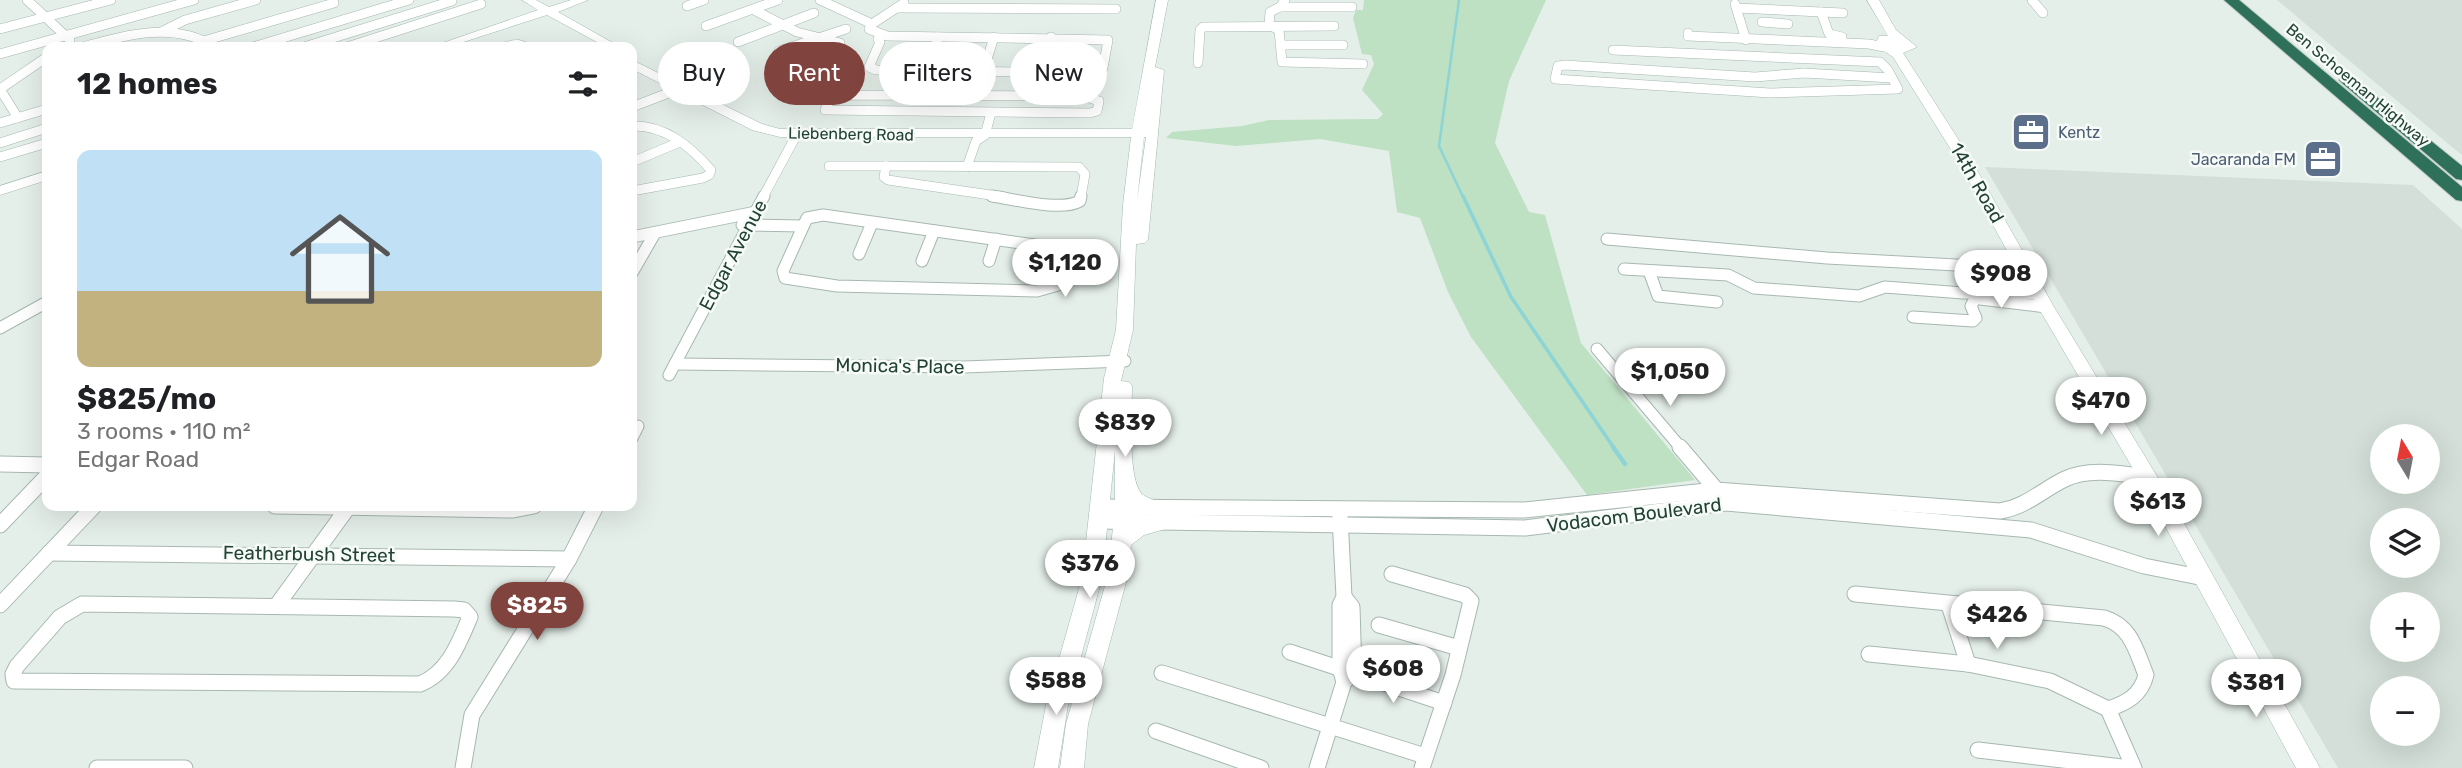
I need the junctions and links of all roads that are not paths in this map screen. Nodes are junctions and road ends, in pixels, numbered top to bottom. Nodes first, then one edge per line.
1 (27, 0) edge
2 (111, 0) edge
3 (194, 0) edge
4 (256, 0) edge
5 (409, 0) edge
6 (582, 0) edge
7 (589, 0) edge
8 (704, 0) edge
9 (750, 0) edge
10 (778, 0) edge
11 (820, 0) edge
12 (908, 0) edge
13 (1164, 0) edge
14 (1870, 0) edge
15 (2032, 0) edge
16 (2231, 0) edge
17 (2251, 0) edge
18 (452, 1) edge
19 (522, 2) edge
20 (334, 3) dead end
21 (1282, 4) edge
22 (481, 5) dead end
23 (687, 6) dead end
24 (1352, 7) dead end
25 (758, 8) junction
26 (897, 8) junction
27 (1737, 8) edge
28 (1116, 9) dead end
29 (1783, 10) junction
30 (814, 13) dead end
31 (2043, 13) dead end
32 (546, 15) junction
33 (1823, 16) junction
34 (1840, 17) dead end
35 (46, 18) junction
36 (1762, 22) dead end
37 (516, 23) junction
38 (782, 25) junction
39 (1269, 25) junction
40 (706, 26) dead end
41 (1334, 26) dead end
42 (318, 27) junction
43 (871, 27) junction
44 (0, 29) edge
45 (846, 29) dead end
46 (159, 33) junction
47 (65, 36) junction
48 (824, 36) junction
49 (1688, 36) junction
50 (880, 37) junction
51 (938, 37) junction
52 (995, 37) junction
53 (1051, 37) junction
54 (1705, 37) junction
55 (334, 38) junction
56 (1745, 38) junction
57 (1757, 38) junction
58 (1860, 38) dead end
59 (207, 40) junction
60 (42, 42) edge
61 (43, 42) edge
62 (73, 42) edge
63 (100, 42) edge
64 (209, 42) edge
65 (269, 42) edge
66 (321, 42) edge
67 (340, 42) edge
68 (364, 42) edge
69 (453, 42) edge
70 (461, 42) edge
71 (588, 42) edge
72 (603, 42) edge
73 (738, 42) dead end
74 (806, 42) edge
75 (836, 42) edge
76 (880, 42) edge
77 (937, 42) edge
78 (993, 42) edge
79 (1050, 42) edge
80 (1891, 44) junction
81 (879, 45) edge
82 (1281, 45) junction
83 (1343, 45) dead end
84 (1107, 46) edge
85 (1613, 50) dead end
86 (0, 54) edge
87 (1696, 56) junction
88 (42, 60) edge
89 (637, 61) edge
90 (1198, 63) dead end
91 (1363, 64) dead end
92 (637, 66) edge
93 (879, 68) edge
94 (658, 73) edge
95 (1703, 73) junction
96 (658, 77) edge
97 (0, 78) edge
98 (13, 78) junction
99 (1892, 78) junction
100 (1706, 90) junction
101 (879, 95) edge
102 (996, 96) edge
103 (658, 99) edge
104 (2, 101) edge
105 (637, 105) edge
106 (715, 105) edge
107 (970, 105) edge
108 (42, 111) edge
109 (967, 113) junction
110 (986, 113) junction
111 (18, 118) junction
112 (0, 123) edge
113 (637, 126) edge
114 (42, 130) edge
115 (797, 134) junction
116 (1146, 136) junction
117 (978, 137) junction
118 (680, 142) junction
119 (0, 143) edge
120 (42, 144) edge
121 (0, 157) edge
122 (637, 160) edge
123 (829, 166) dead end
124 (886, 166) junction
125 (967, 167) junction
126 (2462, 175) edge
127 (42, 178) edge
128 (637, 190) edge
129 (0, 192) edge
130 (2462, 196) edge
131 (753, 218) junction
132 (804, 222) junction
133 (872, 223) junction
134 (934, 231) junction
135 (656, 233) junction
136 (637, 236) edge
137 (996, 239) junction
138 (1607, 239) dead end
139 (859, 254) dead end
140 (922, 261) dead end
141 (989, 261) dead end
142 (637, 265) edge
143 (1963, 266) junction
144 (1993, 267) dead end
145 (1624, 269) dead end
146 (1649, 271) junction
147 (1973, 295) junction
148 (2043, 300) junction
149 (1717, 302) dead end
150 (42, 305) edge
151 (1913, 317) dead end
152 (0, 328) edge
153 (1597, 349) dead end
154 (1122, 361) junction
155 (675, 363) junction
156 (669, 375) dead end
157 (0, 464) edge
158 (42, 465) edge
159 (2148, 477) junction
160 (1125, 479) junction
161 (42, 482) edge
162 (1716, 490) junction
163 (1726, 503) junction
164 (1340, 509) junction
165 (89, 511) edge
166 (345, 511) edge
167 (593, 511) edge
168 (1098, 514) junction
169 (1158, 515) junction
170 (1123, 524) junction
171 (0, 525) edge
172 (1341, 525) junction
173 (49, 553) junction
174 (315, 554) junction
175 (569, 559) junction
176 (1392, 573) dead end
177 (2204, 578) junction
178 (1855, 594) dead end
179 (278, 604) junction
180 (0, 605) edge
181 (1949, 605) junction
182 (1379, 625) dead end
183 (1459, 648) junction
184 (1290, 652) dead end
185 (1869, 654) dead end
186 (1968, 664) junction
187 (1162, 673) dead end
188 (1346, 674) junction
189 (1444, 703) junction
190 (2108, 709) junction
191 (1330, 728) junction
192 (1156, 731) dead end
193 (1978, 750) dead end
194 (1424, 762) edge
195 (1072, 767) edge
196 (97, 768) edge
197 (167, 768) edge
198 (185, 768) edge
199 (463, 768) edge
200 (1046, 768) edge
201 (1261, 768) edge
202 (1317, 768) edge
203 (2132, 768) edge
204 (2308, 768) edge

1 - 35 street
2 - 35 street
3 - 47 street
4 - 46 street
5 - 42 street
6 - 32 street
7 - 32 street
8 - 23 street
9 - 25 street
10 - 25 street
11 - 43 street
12 - 26 street
13 - 116 street
14 - 80 street, 14th Road
15 - 31 street
16 - 130 highway, Ben Schoeman Highway
17 - 126 highway, Ben Schoeman Highway
18 - 55 street
19 - 32 street
19 - 37 street
20 - 59 street
21 - 24 street
21 - 39 street
22 - 68 street
25 - 38 street
25 - 40 street
26 - 28 street
26 - 43 street
27 - 29 street
27 - 56 street
27 - 57 street
29 - 33 street
29 - 36 street
30 - 38 street
32 - 37 street
32 - 71 street
32 - 72 street
33 - 34 street
33 - 58 street
35 - 44 street
35 - 47 street
37 - 69 street
37 - 70 street
38 - 48 street
38 - 73 street
39 - 41 street
39 - 82 street
39 - 90 street
42 - 55 street
42 - 65 street
43 - 50 street
45 - 48 street
46 - 59 street
46 - 63 street
47 - 61 street
47 - 62 street
48 - 74 street
48 - 75 street
49 - 54 street
49 - 56 street
49 - 87 street
50 - 51 street
50 - 76 street
51 - 52 street
51 - 77 street
52 - 53 street
52 - 78 street
53 - 79 street
53 - 84 street
54 - 56 street
54 - 87 street
55 - 66 street
55 - 67 street
56 - 57 street
57 - 80 street
59 - 64 street
60 - 86 street
80 - 148 street, 14th Road
81 - 93 street
82 - 83 street
82 - 91 street
85 - 87 street
87 - 95 street
87 - 99 street
88 - 98 street
89 - 94 street, Liebenberg Road
92 - 96 street, Liebenberg Road
95 - 99 street
95 - 100 street
95 - 100 street
97 - 98 street
98 - 104 street
99 - 100 street
101 - 109 street
102 - 110 street
103 - 105 street
104 - 111 street
106 - 115 street, Liebenberg Road
107 - 109 street
108 - 111 street
109 - 110 street
110 - 117 street
111 - 112 street
113 - 118 street
114 - 119 street
115 - 117 street, Liebenberg Road
115 - 131 street, Edgar Avenue
116 - 117 street, Liebenberg Road
116 - 154 street
117 - 125 street
118 - 122 street
118 - 128 street
120 - 121 street
123 - 124 street
124 - 125 street
124 - 125 street
127 - 129 street
131 - 132 street
131 - 135 street
131 - 155 street, Edgar Avenue
132 - 133 street
132 - 137 street
133 - 134 street
133 - 139 street
134 - 137 street
134 - 140 street
135 - 136 street
135 - 142 street
137 - 141 street
138 - 143 street
143 - 144 street
143 - 147 street
145 - 146 street
146 - 147 street
146 - 149 street
147 - 148 street
147 - 151 street
148 - 159 street, 14th Road
150 - 152 street
153 - 162 street
154 - 155 street, Monica's Place
154 - 160 street
154 - 168 street
155 - 156 street, Edgar Avenue
157 - 158 street
159 - 162 street, Vodacom Boulevard
159 - 177 street, 14th Road
160 - 169 street
160 - 170 street
161 - 171 street
162 - 163 street
162 - 164 street, Vodacom Boulevard
163 - 172 street, Vodacom Boulevard
163 - 177 street, Vodacom Boulevard
164 - 169 street, Vodacom Boulevard
164 - 172 street
165 - 173 street
166 - 174 street
167 - 175 street
168 - 170 street, Vodacom Boulevard
168 - 200 street
169 - 170 street, Vodacom Boulevard
169 - 170 street
169 - 172 street, Vodacom Boulevard
170 - 195 street
172 - 188 street
173 - 174 street, Featherbush Street
173 - 180 street
174 - 175 street, Featherbush Street
174 - 179 street
175 - 199 street
176 - 183 street
177 - 204 street, 14th Road
178 - 181 street
179 - 179 street
181 - 186 street
181 - 190 street
182 - 183 street
183 - 189 street
184 - 188 street
185 - 186 street
186 - 190 street
187 - 191 street
188 - 189 street
188 - 191 street
189 - 194 street
190 - 203 street
191 - 194 street
191 - 202 street
192 - 201 street
193 - 203 street
196 - 197 street
197 - 198 street

